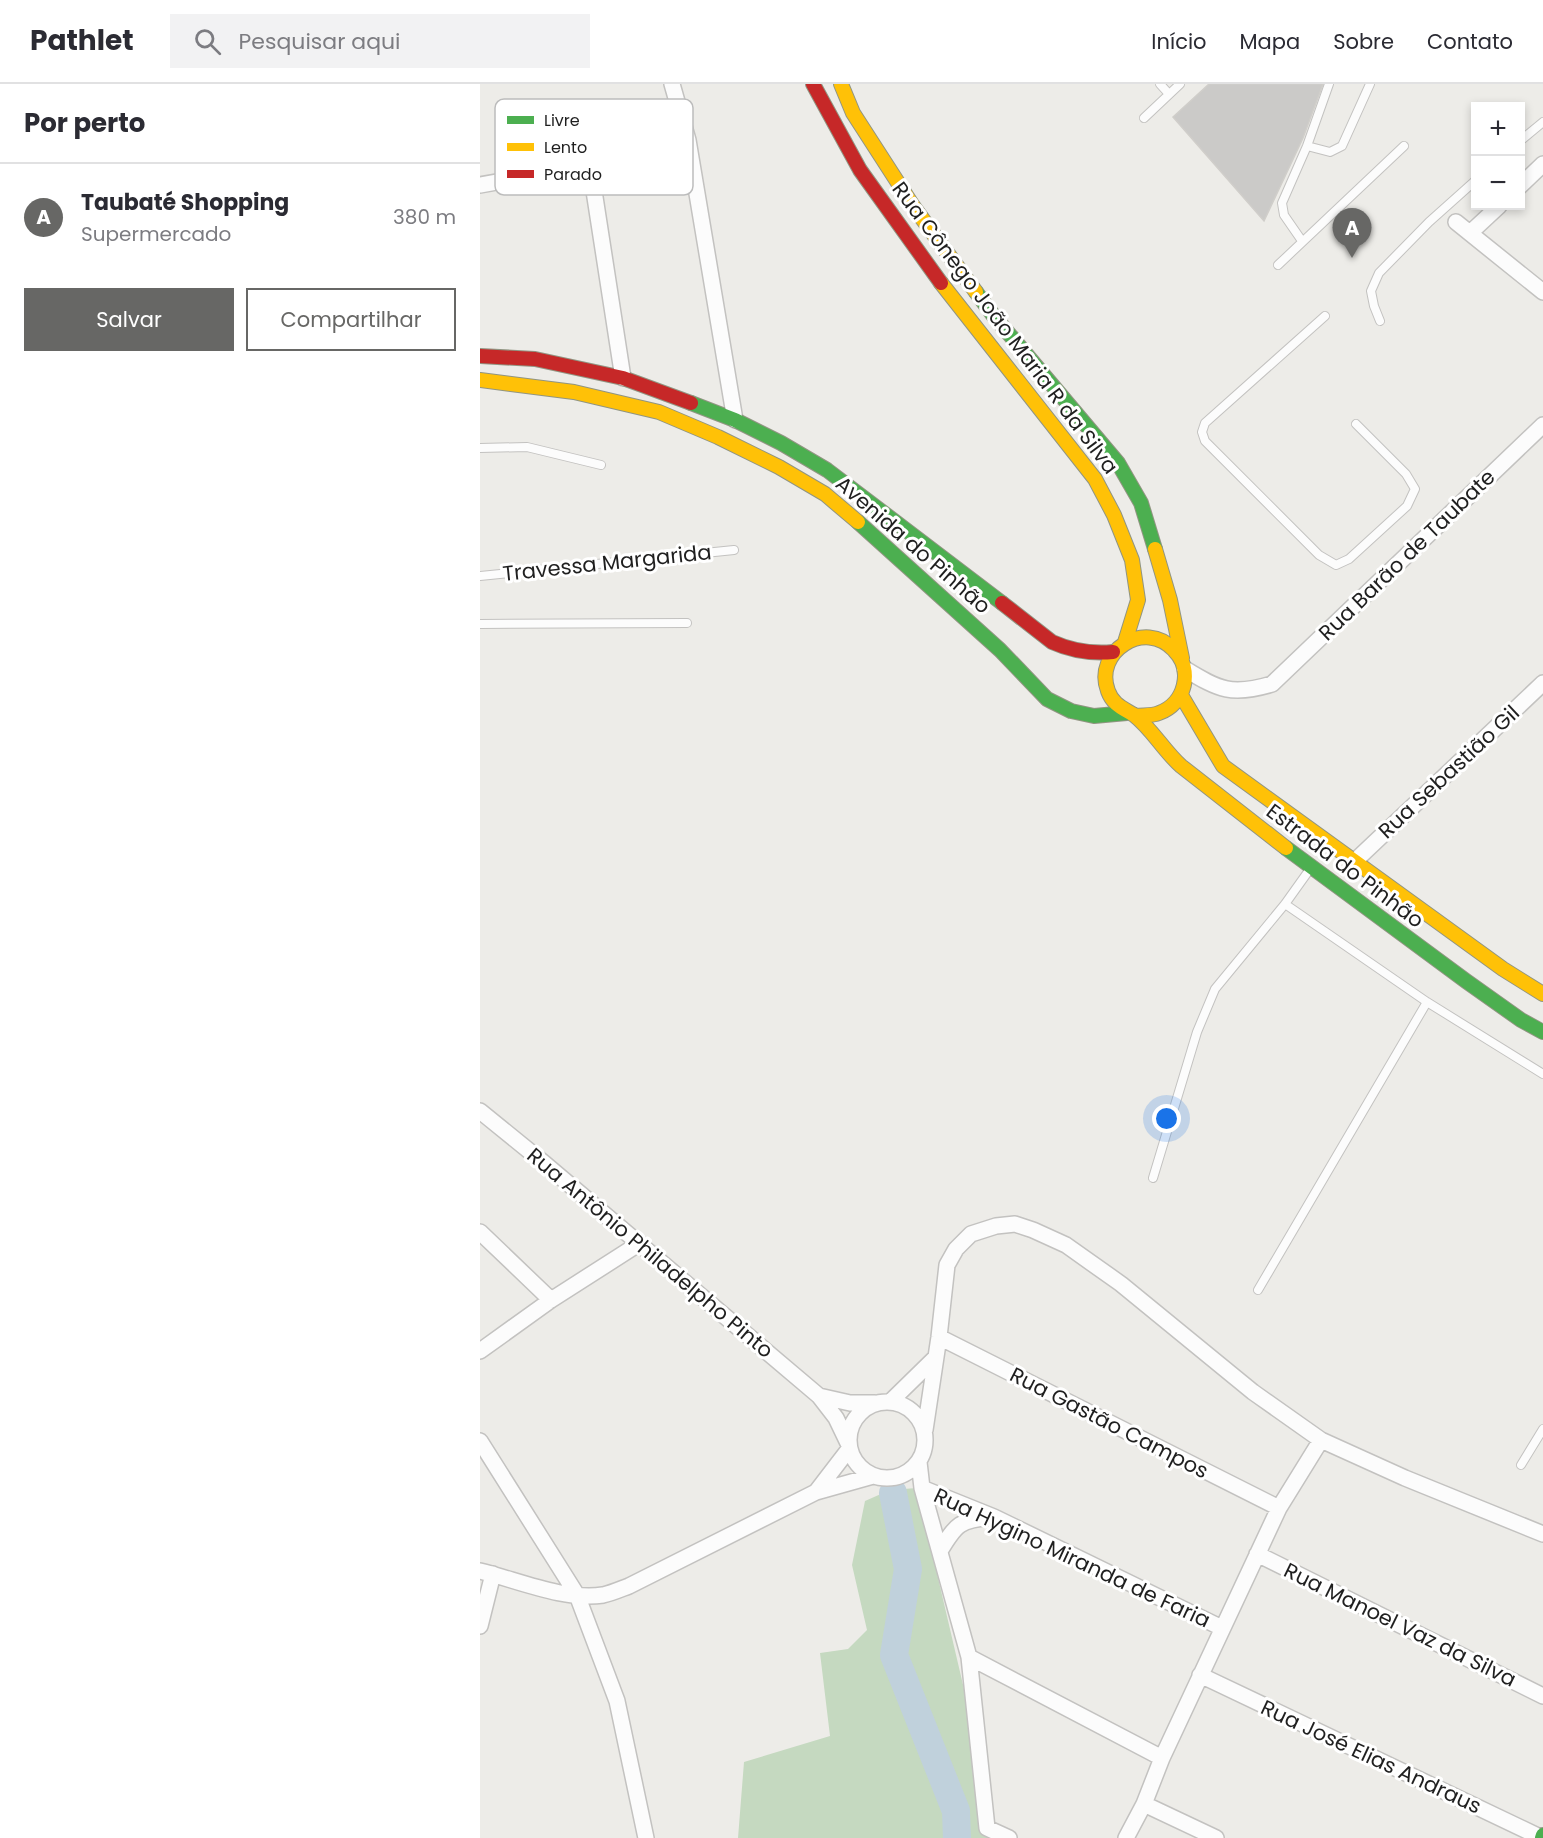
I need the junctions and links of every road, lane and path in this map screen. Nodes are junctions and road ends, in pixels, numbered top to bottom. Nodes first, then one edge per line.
1 (672, 84) edge
2 (813, 84) edge
3 (841, 84) edge
4 (1160, 84) edge
5 (1180, 84) edge
6 (1329, 84) edge
7 (1370, 84) edge
8 (1169, 94) junction
9 (676, 99) edge
10 (1144, 118) dead end
11 (1543, 122) edge
12 (1525, 138) edge
13 (1307, 146) junction
14 (1404, 146) dead end
15 (1543, 165) edge
16 (693, 171) edge
17 (495, 182) edge
18 (1525, 182) edge
19 (1471, 184) edge
20 (480, 185) edge
21 (595, 195) edge
22 (1495, 210) edge
23 (1456, 222) dead end
24 (1470, 233) junction
25 (1302, 241) junction
26 (1278, 265) dead end
27 (1543, 292) edge
28 (1325, 316) dead end
29 (1380, 321) dead end
30 (480, 356) edge
31 (623, 378) junction
32 (480, 380) edge
33 (735, 420) junction
34 (1356, 424) dead end
35 (1543, 425) edge
36 (480, 448) edge
37 (602, 465) dead end
38 (734, 550) dead end
39 (480, 576) edge
40 (687, 623) dead end
41 (480, 624) edge
42 (1125, 642) junction
43 (1113, 652) junction
44 (1184, 665) junction
45 (1543, 683) edge
46 (1181, 695) junction
47 (1131, 714) junction
48 (1355, 861) junction
49 (1311, 867) junction
50 (1284, 904) junction
51 (1543, 994) edge
52 (1427, 1002) junction
53 (1543, 1032) edge
54 (1543, 1074) edge
55 (480, 1111) edge
56 (1153, 1178) dead end
57 (480, 1232) edge
58 (640, 1243) junction
59 (1258, 1290) dead end
60 (552, 1300) junction
61 (939, 1337) junction
62 (480, 1351) edge
63 (935, 1358) junction
64 (819, 1396) junction
65 (884, 1402) junction
66 (1543, 1429) edge
67 (924, 1430) junction
68 (1321, 1440) junction
69 (480, 1441) edge
70 (849, 1446) junction
71 (919, 1462) junction
72 (1521, 1465) dead end
73 (873, 1476) junction
74 (922, 1488) junction
75 (816, 1492) junction
76 (1279, 1508) junction
77 (994, 1517) junction
78 (1543, 1534) edge
79 (940, 1551) junction
80 (1257, 1554) junction
81 (487, 1573) edge
82 (578, 1595) junction
83 (480, 1626) edge
84 (1222, 1628) junction
85 (969, 1657) junction
86 (1200, 1675) junction
87 (1543, 1696) edge
88 (1162, 1758) junction
89 (1144, 1804) junction
90 (1542, 1837) edge
91 (646, 1838) edge
92 (1009, 1838) edge
93 (1126, 1838) edge
94 (1216, 1838) edge

1 - 9 street
2 - 42 street, Rua Cônego João Maria R da Silva
3 - 44 street, Rua Cônego João Maria R da Silva
4 - 8 lane
5 - 8 lane
6 - 13 lane
7 - 13 lane
8 - 10 lane
11 - 12 lane
13 - 25 lane
14 - 25 lane
15 - 18 street
16 - 33 street
17 - 20 street
19 - 29 lane
21 - 31 street
22 - 24 street
23 - 24 street
24 - 27 street
25 - 26 lane
28 - 34 lane
30 - 31 street
31 - 33 street
32 - 47 street, Avenida do Pinhão
33 - 43 street
35 - 44 street, Rua Barão de Taubate
36 - 37 lane
38 - 39 lane, Travessa Margarida
40 - 41 lane
42 - 43 street
42 - 44 street
43 - 47 street
44 - 46 street
45 - 48 street, Rua Sebastião Gil
46 - 47 street
46 - 48 street, Estrada do Pinhão
47 - 49 street, Estrada do Pinhão
48 - 51 street, Estrada do Pinhão
49 - 50 lane
49 - 53 street, Estrada do Pinhão
50 - 52 lane
50 - 56 lane
52 - 54 lane
52 - 59 lane
55 - 58 street, Rua Antônio Philadelpho Pinto
57 - 60 street
58 - 60 street
58 - 64 street, Rua Antônio Philadelpho Pinto
60 - 62 street
61 - 63 street
61 - 68 street
61 - 76 street, Rua Gastão Campos
63 - 65 street
63 - 67 street
64 - 65 street
64 - 70 street, Rua Antônio Philadelpho Pinto
65 - 67 street
65 - 70 street
66 - 72 lane
67 - 71 street
68 - 76 street
68 - 78 street
69 - 82 street
70 - 73 street
70 - 75 street
71 - 73 street
71 - 74 street
73 - 75 street
74 - 77 street, Rua Hygino Miranda de Faria
74 - 79 street
75 - 82 street
76 - 80 street
77 - 79 street
77 - 84 street, Rua Hygino Miranda de Faria
79 - 85 street
80 - 84 street
80 - 87 street, Rua Manoel Vaz da Silva
81 - 82 street
81 - 83 street
82 - 91 street
84 - 86 street
85 - 88 street
85 - 92 street
86 - 88 street
86 - 90 street, Rua José Elias Andraus
88 - 89 street
89 - 93 street
89 - 94 street

